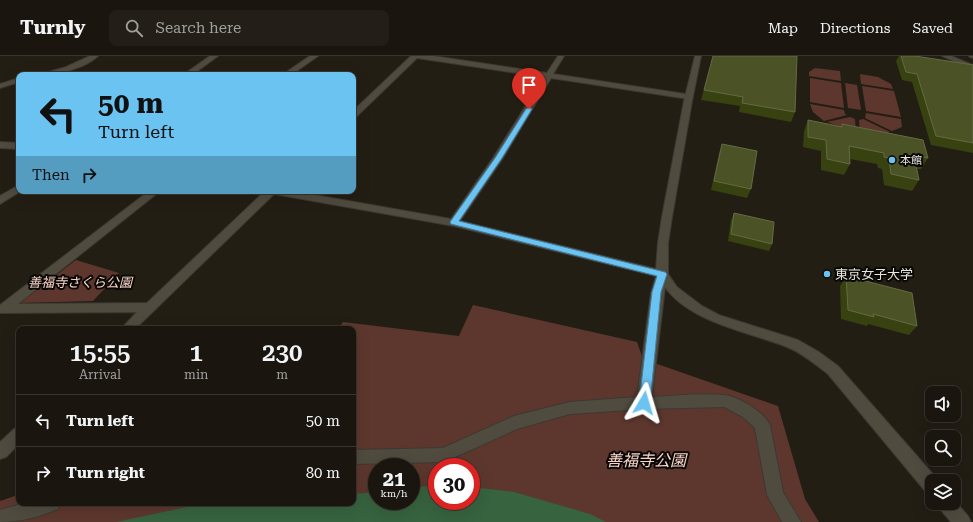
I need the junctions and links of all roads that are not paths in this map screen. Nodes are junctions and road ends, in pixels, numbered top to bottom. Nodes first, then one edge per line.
1 (95, 56) edge
2 (215, 56) edge
3 (314, 56) edge
4 (415, 56) edge
5 (419, 56) edge
6 (561, 56) edge
7 (698, 56) edge
8 (945, 56) edge
9 (973, 67) edge
10 (55, 72) edge
11 (191, 72) edge
12 (290, 72) edge
13 (549, 76) junction
14 (16, 81) edge
15 (0, 86) edge
16 (689, 97) junction
17 (356, 112) edge
18 (0, 145) edge
19 (16, 146) edge
20 (16, 190) edge
21 (151, 194) edge
22 (268, 194) edge
23 (292, 194) edge
24 (0, 201) edge
25 (454, 222) junction
26 (662, 274) junction
27 (150, 307) junction
28 (1, 309) edge
29 (130, 326) edge
30 (644, 403) junction
31 (16, 437) edge
32 (0, 452) edge
33 (356, 457) edge
34 (925, 478) edge
35 (42, 506) edge
36 (952, 510) edge
37 (0, 519) edge
38 (792, 522) edge
39 (962, 522) edge

1 - 10 street
2 - 11 street
3 - 12 street
4 - 17 street
5 - 13 street
6 - 13 street
7 - 16 street
8 - 9 street
13 - 16 street
13 - 25 street
14 - 15 street
16 - 26 street
18 - 19 street
20 - 24 street
21 - 28 street
22 - 27 street
23 - 25 street
25 - 26 street
26 - 30 street
26 - 34 street
27 - 28 street
27 - 29 street
30 - 33 street
30 - 38 street
31 - 32 street
35 - 37 street
36 - 39 street

